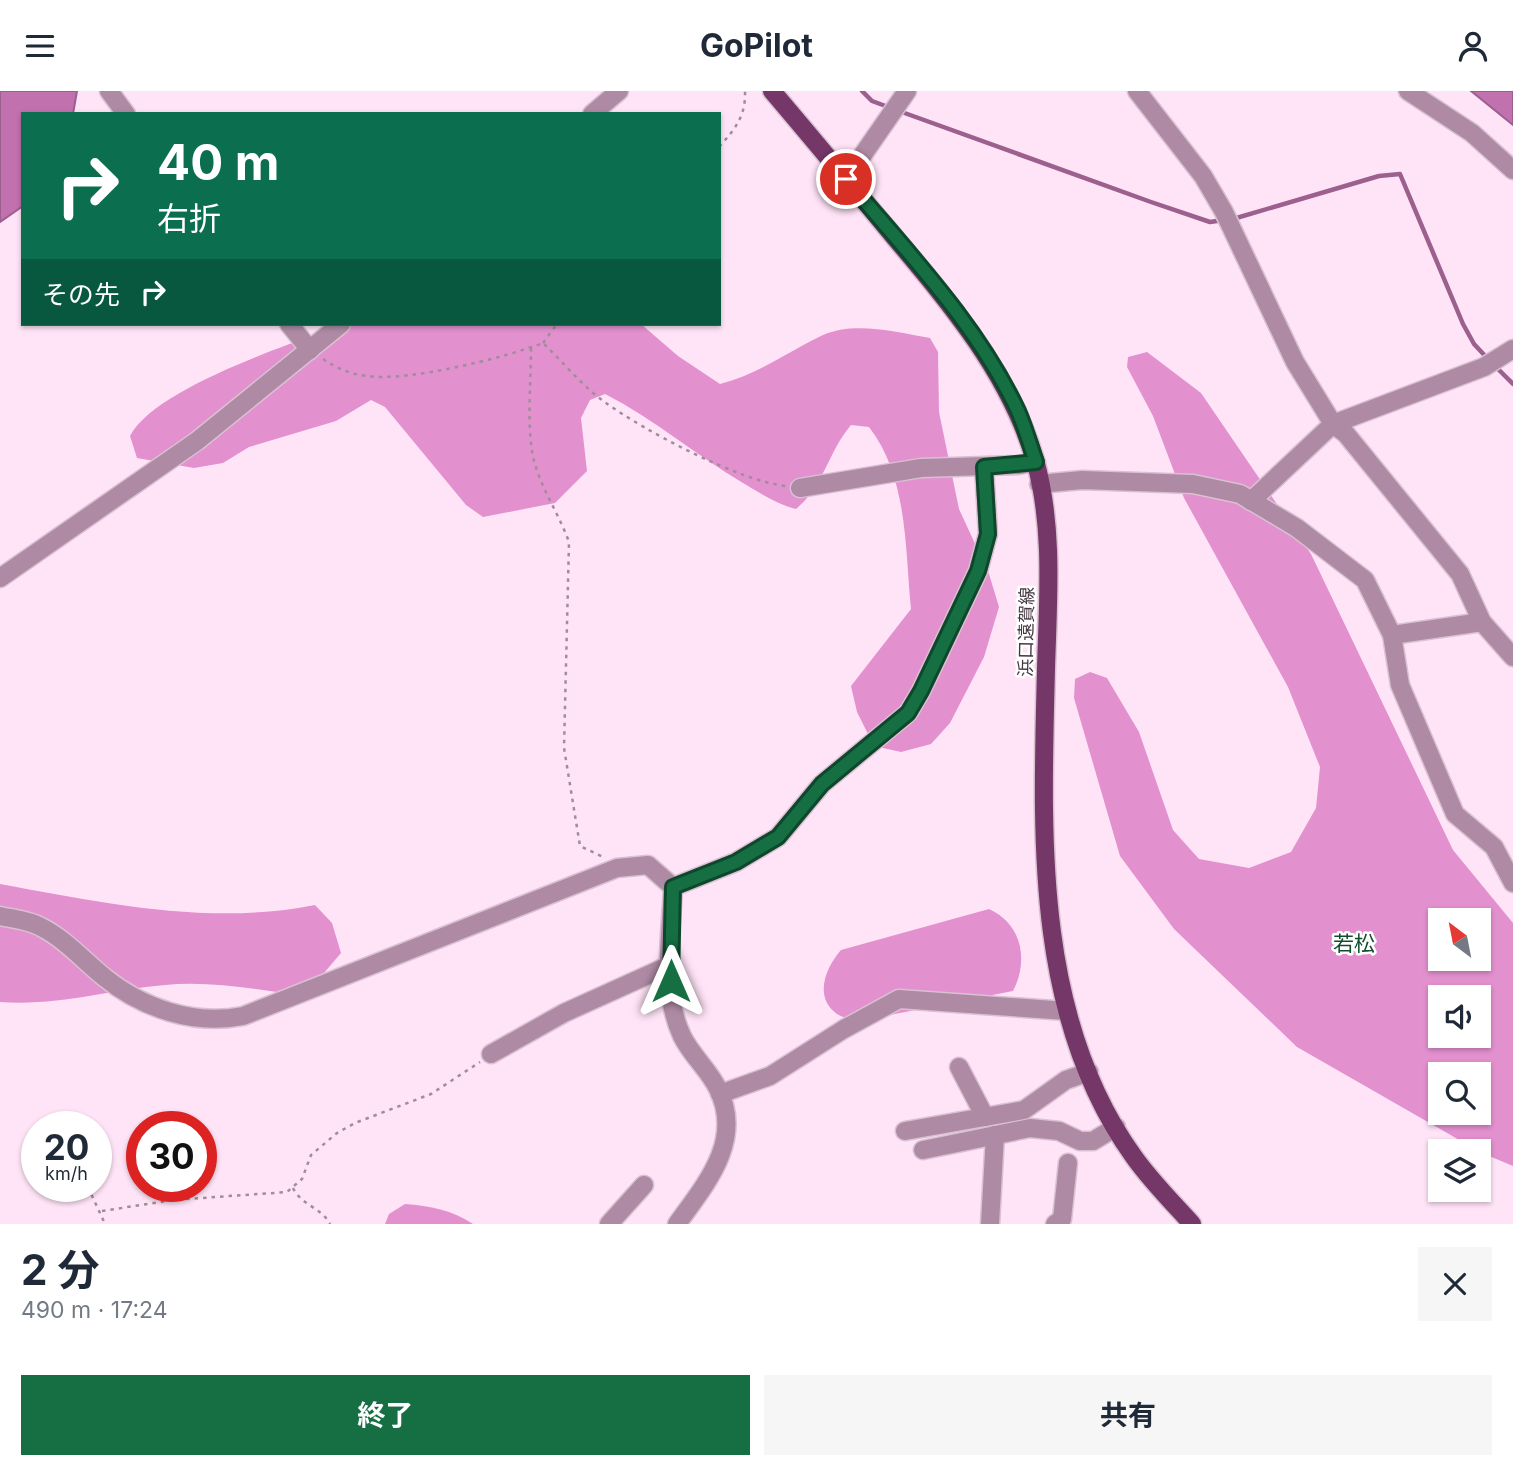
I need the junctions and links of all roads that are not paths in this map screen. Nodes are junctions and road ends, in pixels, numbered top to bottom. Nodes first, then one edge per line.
1 (109, 91) edge
2 (619, 91) edge
3 (772, 91) edge
4 (908, 91) edge
5 (1137, 91) edge
6 (1408, 91) edge
7 (125, 112) edge
8 (594, 112) edge
9 (1513, 170) edge
10 (846, 179) junction
11 (291, 326) edge
12 (339, 326) edge
13 (1513, 349) edge
14 (310, 350) junction
15 (1333, 424) junction
16 (1036, 462) junction
17 (984, 467) junction
18 (1039, 484) junction
19 (800, 488) road end
20 (1251, 501) junction
21 (0, 578) edge
22 (1482, 622) junction
23 (1391, 635) junction
24 (1513, 657) edge
25 (1513, 883) edge
26 (673, 887) junction
27 (0, 916) edge
28 (670, 965) junction
29 (1068, 1011) junction
30 (491, 1054) road end
31 (959, 1067) dead end
32 (1088, 1072) junction
33 (720, 1094) junction
34 (985, 1117) junction
35 (1116, 1127) junction
36 (905, 1131) dead end
37 (995, 1135) junction
38 (923, 1150) dead end
39 (1068, 1163) dead end
40 (644, 1185) dead end
41 (609, 1224) edge
42 (677, 1224) edge
43 (990, 1224) edge
44 (1055, 1224) edge
45 (1192, 1224) edge

1 - 7 street
2 - 8 street
3 - 10 main road, 浜口遠賀線
4 - 10 street
5 - 15 street
6 - 9 street
10 - 16 main road, 浜口遠賀線
11 - 14 street
12 - 14 street
13 - 15 street
14 - 21 street
15 - 20 street
15 - 22 street
16 - 17 street
16 - 18 main road, 浜口遠賀線
17 - 19 street
17 - 26 street
18 - 20 street
18 - 29 main road, 浜口遠賀線
20 - 23 street
22 - 23 street
22 - 24 street
23 - 25 street
26 - 27 street
26 - 28 street
28 - 30 street
28 - 33 street
29 - 32 main road, 浜口遠賀線
29 - 33 street
31 - 34 street
32 - 34 street
32 - 35 main road, 浜口遠賀線
33 - 42 street
34 - 36 street
35 - 37 street
35 - 45 main road, 浜口遠賀線
37 - 38 street
37 - 43 street
39 - 44 street
40 - 41 street

